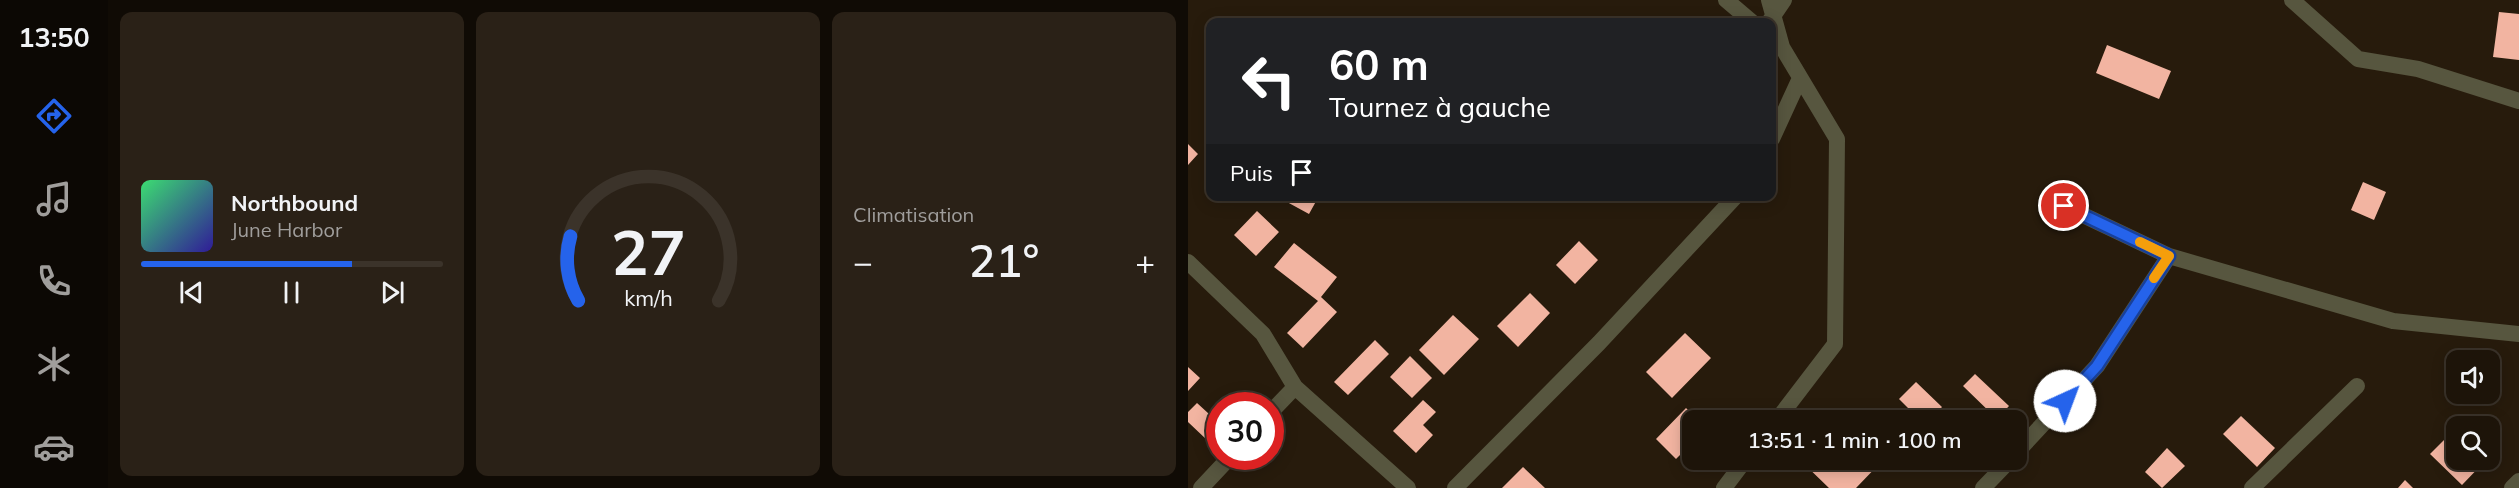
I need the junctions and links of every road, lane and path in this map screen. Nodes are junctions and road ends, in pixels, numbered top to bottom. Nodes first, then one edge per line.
1 (1726, 0) edge
2 (1784, 0) edge
3 (2292, 0) edge
4 (1770, 13) edge
5 (1747, 18) edge
6 (1777, 43) edge
7 (1800, 78) junction
8 (2519, 102) edge
9 (1776, 130) edge
10 (1731, 201) edge
11 (2064, 206) dead end
12 (2169, 256) junction
13 (1188, 262) edge
14 (2519, 334) edge
15 (2357, 386) dead end
16 (1295, 387) junction
17 (1284, 398) edge
18 (1785, 410) edge
19 (2027, 441) edge
20 (1218, 470) edge
21 (1738, 470) edge
22 (2000, 470) edge
23 (2519, 481) edge
24 (1201, 488) edge
25 (1407, 488) edge
26 (1455, 488) edge
27 (1724, 488) edge
28 (1983, 488) edge
29 (2252, 488) edge
30 (2512, 488) edge

1 - 5 street
2 - 4 street
3 - 8 street
6 - 7 street
7 - 9 street
7 - 18 street
10 - 26 street
11 - 12 street
12 - 14 street
12 - 19 street
13 - 16 street
15 - 29 street
16 - 17 street
16 - 25 street
20 - 24 street
21 - 27 street
22 - 28 street
23 - 30 street

